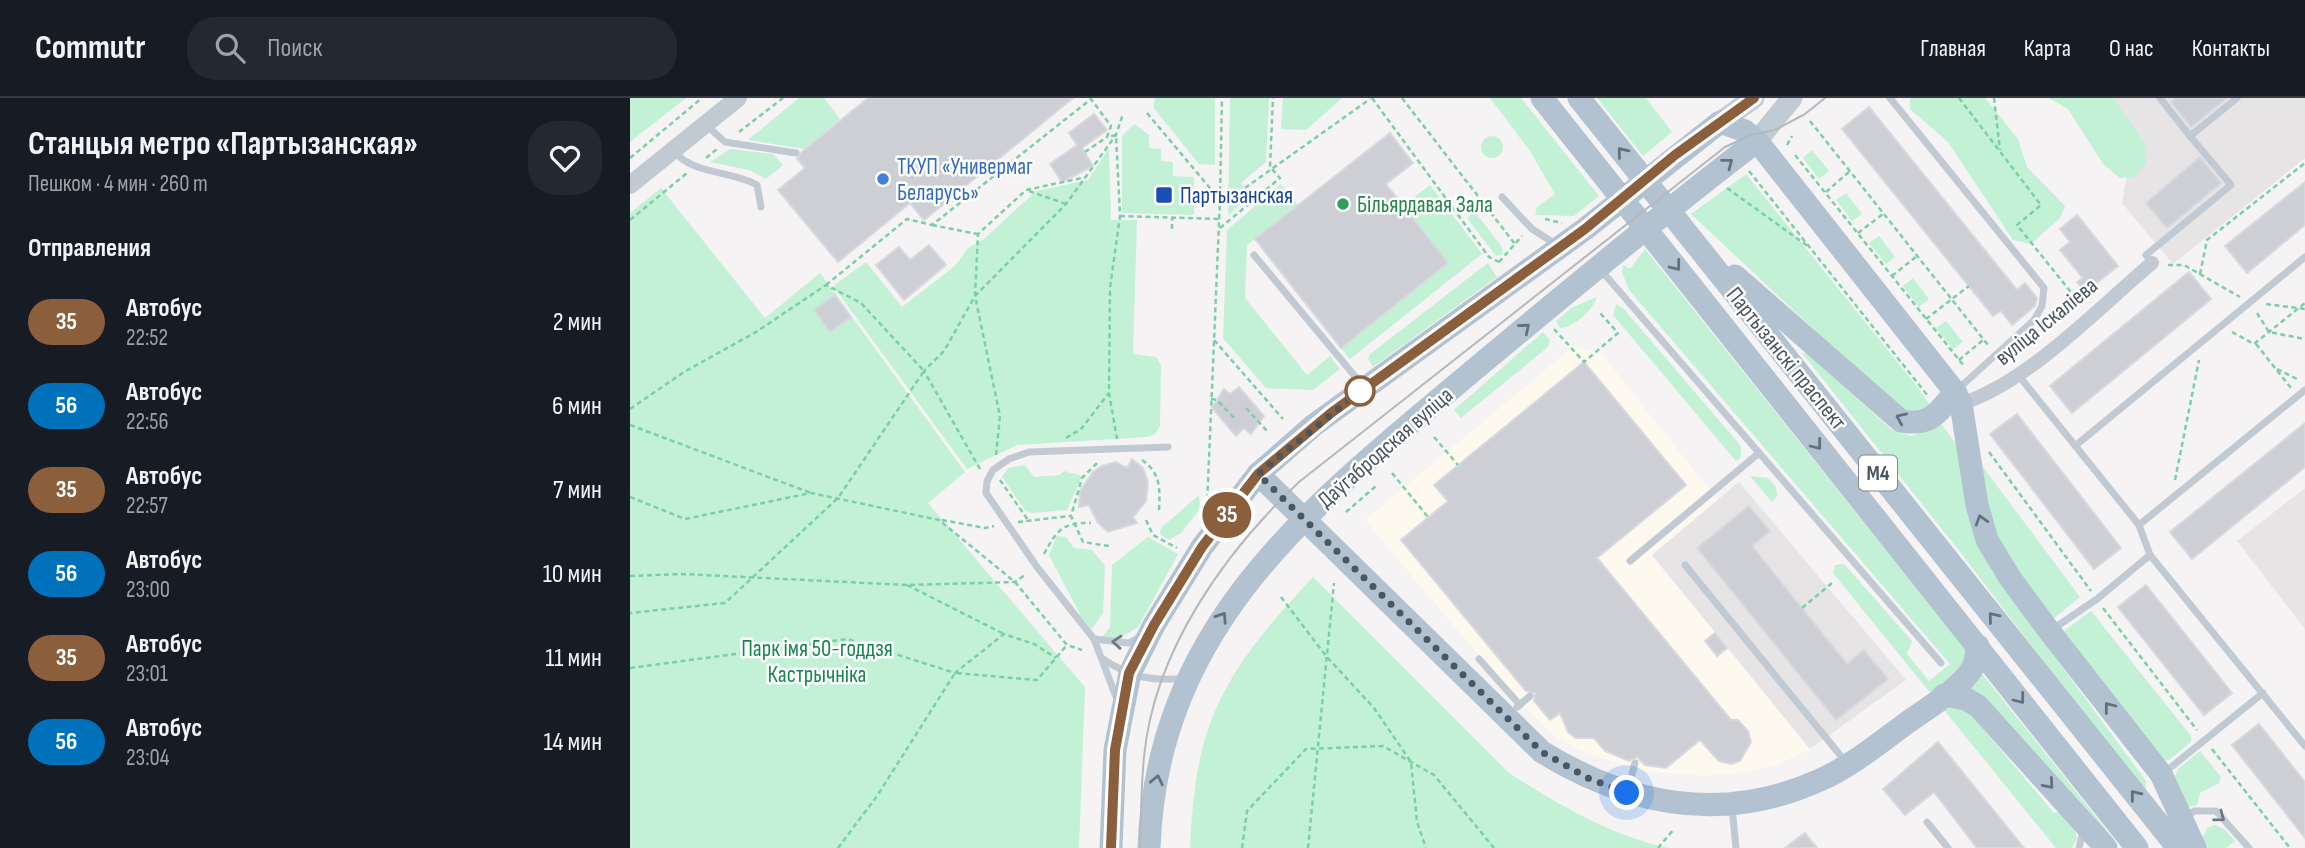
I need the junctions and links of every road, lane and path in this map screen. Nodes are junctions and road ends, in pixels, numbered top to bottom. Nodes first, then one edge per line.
1 (702, 98) edge
2 (738, 98) edge
3 (1091, 98) edge
4 (1222, 98) edge
5 (1273, 98) edge
6 (1371, 98) edge
7 (1402, 98) edge
8 (1542, 98) edge
9 (1579, 98) edge
10 (1754, 98) edge
11 (1792, 98) edge
12 (1891, 98) edge
13 (1959, 98) edge
14 (1994, 98) edge
15 (2160, 98) edge
16 (2237, 98) edge
17 (1147, 113) dead end
18 (1124, 114) dead end
19 (1810, 121) dead end
20 (1720, 122) junction
21 (705, 125) junction
22 (1116, 135) junction
23 (1792, 136) dead end
24 (2190, 136) junction
25 (1107, 137) junction
26 (1757, 141) junction
27 (674, 150) junction
28 (1085, 152) dead end
29 (796, 153) dead end
30 (2000, 153) junction
31 (630, 158) edge
32 (2305, 163) edge
33 (1270, 167) junction
34 (1749, 171) dead end
35 (1850, 171) junction
36 (1086, 177) junction
37 (630, 184) edge
38 (1709, 184) junction
39 (1245, 188) dead end
40 (1026, 190) junction
41 (1825, 192) junction
42 (1502, 197) dead end
43 (1220, 200) junction
44 (1066, 204) junction
45 (761, 207) dead end
46 (1883, 214) junction
47 (1119, 216) junction
48 (1172, 218) junction
49 (1220, 219) junction
50 (1545, 219) dead end
51 (932, 225) junction
52 (1575, 226) junction
53 (1172, 229) dead end
54 (1219, 229) junction
55 (1858, 233) junction
56 (978, 234) junction
57 (1688, 235) junction
58 (1522, 236) dead end
59 (1515, 244) junction
60 (1560, 247) junction
61 (1812, 249) junction
62 (1254, 255) dead end
63 (1917, 256) junction
64 (2305, 257) edge
65 (1499, 262) junction
66 (1602, 262) junction
67 (2152, 263) junction
68 (1505, 270) dead end
69 (2200, 274) junction
70 (1892, 276) junction
71 (826, 285) junction
72 (1969, 286) dead end
73 (2103, 289) dead end
74 (975, 296) junction
75 (1951, 299) junction
76 (2078, 301) junction
77 (2249, 302) junction
78 (2305, 303) edge
79 (2297, 308) junction
80 (2305, 309) edge
81 (1600, 313) dead end
82 (2047, 313) dead end
83 (1926, 319) junction
84 (2220, 326) junction
85 (1553, 328) dead end
86 (2269, 332) junction
87 (2305, 339) edge
88 (1214, 340) junction
89 (1983, 340) junction
90 (2203, 340) junction
91 (2255, 343) junction
92 (1994, 354) junction
93 (1958, 360) junction
94 (2275, 368) junction
95 (923, 371) junction
96 (1972, 376) junction
97 (2019, 376) junction
98 (2305, 383) edge
99 (1364, 388) junction
100 (2305, 390) edge
101 (1109, 393) junction
102 (2298, 396) junction
103 (1211, 398) junction
104 (1958, 398) junction
105 (1933, 402) dead end
106 (1246, 408) dead end
107 (630, 409) edge
108 (1234, 418) dead end
109 (1283, 419) dead end
110 (630, 425) edge
111 (1267, 431) dead end
112 (1434, 437) dead end
113 (1982, 442) dead end
114 (2075, 446) junction
115 (1168, 447) dead end
116 (1118, 449) junction
117 (1048, 450) junction
118 (1759, 453) junction
119 (1138, 457) dead end
120 (1103, 458) dead end
121 (1458, 465) dead end
122 (993, 470) junction
123 (1392, 472) dead end
124 (1258, 474) junction
125 (986, 481) junction
126 (1376, 486) dead end
127 (811, 493) junction
128 (630, 497) edge
129 (2171, 497) junction
130 (838, 498) junction
131 (1159, 510) dead end
132 (1346, 512) dead end
133 (1200, 516) dead end
134 (1428, 517) dead end
135 (1303, 518) junction
136 (1028, 520) dead end
137 (1146, 520) dead end
138 (1073, 523) junction
139 (1091, 523) dead end
140 (2139, 525) junction
141 (1180, 543) dead end
142 (1109, 546) dead end
143 (2150, 555) junction
144 (1630, 561) dead end
145 (1685, 565) dead end
146 (1037, 567) junction
147 (630, 576) edge
148 (754, 578) junction
149 (1015, 582) junction
150 (1334, 583) dead end
151 (1832, 583) dead end
152 (907, 585) junction
153 (1281, 597) dead end
154 (2096, 599) junction
155 (1168, 601) junction
156 (1802, 608) dead end
157 (630, 613) edge
158 (2050, 632) junction
159 (1004, 634) junction
160 (1094, 639) junction
161 (1067, 645) junction
162 (1978, 646) junction
163 (1082, 650) dead end
164 (1326, 656) junction
165 (1056, 657) junction
166 (1103, 658) junction
167 (1479, 659) dead end
168 (1941, 663) dead end
169 (630, 668) edge
170 (955, 673) junction
171 (1129, 673) junction
172 (1189, 677) junction
173 (2263, 693) junction
174 (1944, 695) junction
175 (1530, 696) dead end
176 (1121, 712) junction
177 (1512, 712) junction
178 (2205, 740) junction
179 (2305, 746) edge
180 (1316, 749) junction
181 (1411, 762) junction
182 (1635, 763) dead end
183 (1847, 765) junction
184 (2161, 774) junction
185 (1627, 793) junction
186 (1731, 806) junction
187 (2183, 819) junction
188 (2081, 820) junction
189 (1927, 822) dead end
190 (1674, 829) dead end
191 (838, 848) edge
192 (1111, 848) edge
193 (1149, 848) edge
194 (1242, 848) edge
195 (1308, 848) edge
196 (1426, 848) edge
197 (1494, 848) edge
198 (1658, 848) edge
199 (1735, 848) edge
200 (1948, 848) edge
201 (2079, 848) edge
202 (2106, 848) edge
203 (2137, 848) edge
204 (2178, 848) edge
205 (2195, 848) edge
206 (2249, 848) edge
207 (2290, 848) edge

1 - 31 path
2 - 21 street
3 - 25 path
3 - 51 path
4 - 43 path
5 - 33 path
6 - 33 path
6 - 65 path
7 - 59 path
8 -> 162 main road, Партызанскі праспект / М4
57 -> 9 main road, Партызанскі праспект / М4
10 - 20 main road
11 - 26 main road
12 - 92 lane
13 - 30 path
14 - 30 path
15 - 24 lane
16 - 24 lane
17 - 43 path
18 - 22 path
19 - 35 path
20 - 26 main road
20 - 52 main road
21 - 27 street
21 - 29 lane
22 - 25 path
22 - 36 path
22 - 47 path
23 - 41 path
24 - 67 lane
25 - 28 path
38 -> 26 main road, Даўгабродская вуліца
26 - 104 main road
27 - 37 street
27 - 45 lane
30 - 76 path
32 - 69 path
33 - 39 path
33 - 54 path
34 - 61 path
35 - 41 path
35 - 46 path
36 - 40 path
36 - 44 path
38 - 61 path
38 - 66 main road, Даўгабродская вуліца
40 - 44 path
40 - 56 path
41 - 55 path
42 - 60 lane
43 - 49 path
44 - 74 path
46 - 55 path
46 - 63 path
47 - 48 path
47 - 101 path
48 - 49 path
48 - 53 path
49 - 54 path
50 - 52 path
51 - 56 path
51 - 71 path
52 - 60 main road
54 - 88 path
55 - 70 path
56 - 74 path
104 -> 57 main road
204 -> 57 main road, Партызанскі праспект / М4
58 - 59 path
59 - 65 path
60 - 66 main road
60 - 99 main road
61 - 105 path
62 - 99 lane
63 - 70 path
63 - 75 path
64 - 77 lane
65 - 68 path
66 - 118 lane
135 -> 66 main road, Даўгабродская вуліца
67 - 69 path
67 - 97 street, вуліца Іскаліева
69 - 77 path
70 - 83 path
71 - 95 path
71 - 107 path
72 - 75 path
73 - 76 path
74 - 95 path
74 - 122 path
75 - 83 path
75 - 89 path
76 - 82 path
77 - 79 path
77 - 84 lane
77 - 86 path
78 - 79 path
79 - 80 path
79 - 86 path
81 - 85 path
83 - 93 path
84 - 90 lane
84 - 91 path
86 - 87 path
86 - 91 path
88 - 103 path
88 - 109 path
89 - 92 path
89 - 93 path
90 - 114 lane
90 - 129 path
91 - 94 path
92 - 96 lane
93 - 96 path
94 - 98 path
94 - 102 path
95 - 125 path
95 - 130 path
96 - 104 lane
97 - 104 street, вуліца Іскаліева
97 - 114 lane
99 - 124 main road
100 - 102 lane
101 - 116 path
101 - 117 path
102 - 129 lane
103 - 108 path
103 - 133 path
158 -> 104 main road
106 - 111 path
110 - 127 path
112 - 121 path
113 - 154 path
114 - 140 lane
115 - 116 lane
116 - 117 lane
117 - 122 lane
118 - 144 lane
118 - 168 lane
119 - 131 path
120 - 138 path
122 - 125 lane
122 - 136 path
123 - 134 path
124 - 135 main road
124 - 155 main road
125 - 146 lane
126 - 132 path
127 - 128 path
127 - 130 path
129 - 140 lane
130 - 148 path
130 - 149 path
172 -> 135 main road, Даўгабродская вуліца
135 - 177 main road
137 - 141 path
138 - 139 path
138 - 142 path
138 - 146 path
140 - 143 lane
143 - 154 lane
143 - 173 lane
145 - 183 lane
146 - 149 path
146 - 160 lane
147 - 148 path
148 - 152 path
148 - 157 path
149 - 152 path
149 - 161 path
150 - 164 path
151 - 156 path
152 - 159 path
153 - 164 path
154 - 158 lane
154 - 178 path
155 -> 160 lane
155 - 171 main road
184 -> 158 main road
159 - 165 path
159 - 170 path
160 - 166 lane
161 - 163 path
161 - 165 path
162 - 174 main road
162 -> 203 main road, Партызанскі праспект / М4
164 - 180 path
164 - 181 path
165 - 170 path
166 - 171 lane
166 - 176 lane
167 - 177 lane
169 - 170 path
170 - 191 path
171 - 172 lane
171 - 176 main road
193 -> 172 main road, Даўгабродская вуліца
173 - 178 lane
173 - 179 lane
174 - 183 main road
174 -> 188 main road
175 - 177 lane
176 - 192 main road
177 - 185 main road
178 - 184 lane
178 - 207 path
180 - 181 path
180 - 194 path
180 - 195 path
181 - 196 path
181 - 197 path
182 - 185 lane
183 - 186 main road
184 - 187 main road
185 - 186 main road
186 - 199 lane
187 - 205 main road
187 -> 206 lane
188 - 201 lane
188 - 202 main road
189 - 200 lane
190 - 198 path

